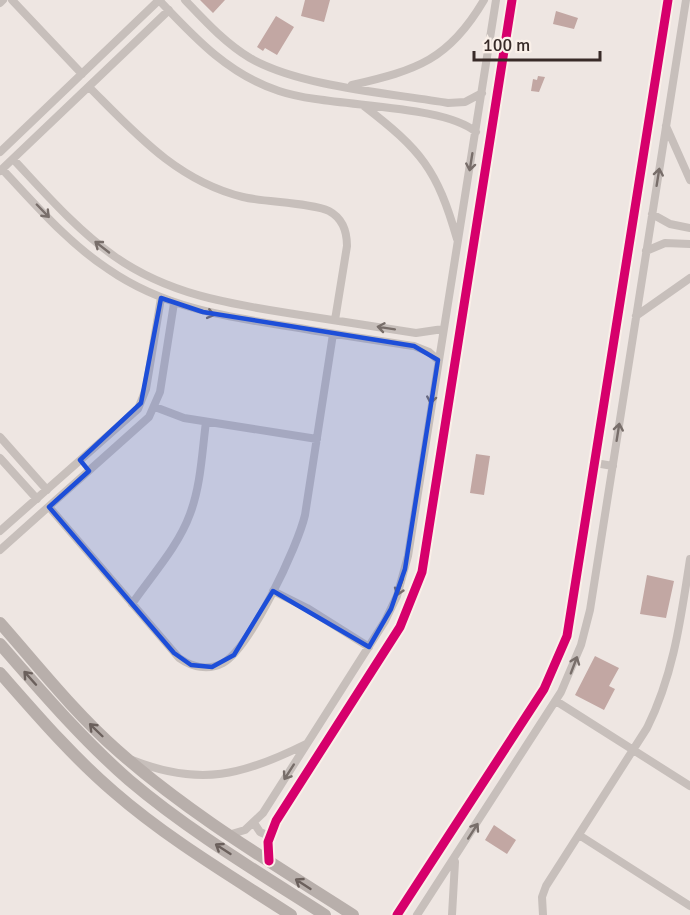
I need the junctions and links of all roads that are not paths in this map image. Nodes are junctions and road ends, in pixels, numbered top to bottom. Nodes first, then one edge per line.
1 (12, 0) edge
2 (159, 0) edge
3 (185, 0) edge
4 (484, 0) edge
5 (496, 0) edge
6 (512, 0) edge
7 (668, 0) edge
8 (686, 0) edge
9 (169, 10) junction
10 (115, 43) junction
11 (124, 53) junction
12 (82, 74) junction
13 (347, 86) junction
14 (89, 87) junction
15 (482, 93) junction
16 (453, 104) junction
17 (364, 106) junction
18 (47, 108) junction
19 (56, 118) junction
20 (451, 118) junction
21 (666, 126) junction
22 (476, 132) junction
23 (0, 152) edge
24 (13, 159) junction
25 (1, 170) edge
26 (690, 180) edge
27 (652, 214) junction
28 (674, 225) junction
29 (690, 228) edge
30 (458, 242) junction
31 (670, 242) junction
32 (690, 244) edge
33 (646, 251) junction
34 (128, 265) junction
35 (120, 277) junction
36 (690, 278) edge
37 (160, 298) junction
38 (174, 303) junction
39 (636, 316) junction
40 (335, 320) junction
41 (443, 329) junction
42 (333, 333) junction
43 (423, 333) junction
44 (422, 348) junction
45 (438, 360) junction
46 (155, 407) junction
47 (206, 422) junction
48 (0, 437) edge
49 (317, 439) junction
50 (424, 448) junction
51 (441, 450) junction
52 (0, 458) edge
53 (80, 460) junction
54 (595, 463) junction
55 (612, 465) junction
56 (89, 471) junction
57 (47, 490) junction
58 (36, 499) junction
59 (49, 507) junction
60 (0, 531) edge
61 (0, 550) edge
62 (690, 559) edge
63 (273, 591) junction
64 (132, 603) junction
65 (0, 623) edge
66 (0, 644) edge
67 (369, 647) junction
68 (0, 673) edge
69 (556, 701) junction
70 (307, 744) junction
71 (633, 750) junction
72 (125, 758) junction
73 (690, 786) edge
74 (254, 823) junction
75 (227, 835) junction
76 (579, 835) junction
77 (269, 836) junction
78 (455, 858) junction
79 (269, 861) junction
80 (690, 906) edge
81 (399, 914) edge
82 (291, 915) edge
83 (325, 915) edge
84 (353, 915) edge
85 (417, 915) edge
86 (452, 915) edge
87 (543, 915) edge

1 - 12 street
2 - 9 street
2 - 10 street
3 - 13 street
4 - 13 street
5 - 15 street
6 - 51 street
7 - 54 street
8 - 21 street
9 - 11 street
9 - 17 street
10 - 11 street
10 - 12 street
11 - 14 street
12 - 18 street
13 - 16 street
14 - 19 street
14 - 40 street
15 - 16 street
15 - 22 street
16 - 20 street
17 - 20 street
17 - 30 street
18 - 19 street
18 - 23 street
19 - 24 street
20 - 22 street
21 - 26 street
27 -> 21 street
22 -> 30 street
24 - 25 street
34 -> 24 street
25 -> 35 street
27 - 28 street
27 - 33 street
28 - 29 street
28 - 31 street
30 - 41 street
31 - 32 street
31 - 33 street
33 - 39 street
34 - 35 street
34 - 40 street
35 - 37 street
36 - 39 street
37 - 38 street
37 - 53 street
38 -> 42 street
38 - 46 street
55 -> 39 street
43 -> 40 street
41 - 43 street
41 - 45 street
42 - 44 street
42 - 49 street
43 - 44 street
44 - 45 street
45 -> 50 street
46 - 47 street
46 - 56 street
47 - 49 street
47 - 64 street
48 - 57 street
49 - 63 street
50 - 51 street
50 -> 67 street
51 - 77 street
52 - 58 street
53 - 56 street
53 - 57 street
54 - 55 street
54 - 81 street
69 -> 55 street
56 - 59 street
57 - 58 street
58 - 60 street
59 - 61 street
59 - 64 street
62 - 71 street
63 - 64 street
63 - 67 street
72 -> 65 main road
83 -> 66 main road
67 - 70 street
68 - 82 main road
69 - 71 street
78 -> 69 street
70 - 72 street
70 -> 74 street
71 - 73 street
71 - 76 street
72 - 75 main road
74 - 75 street
74 - 77 street
75 - 79 main road
76 - 80 street
76 - 87 street
77 - 79 street
78 - 85 street
78 - 86 street
84 -> 79 main road

